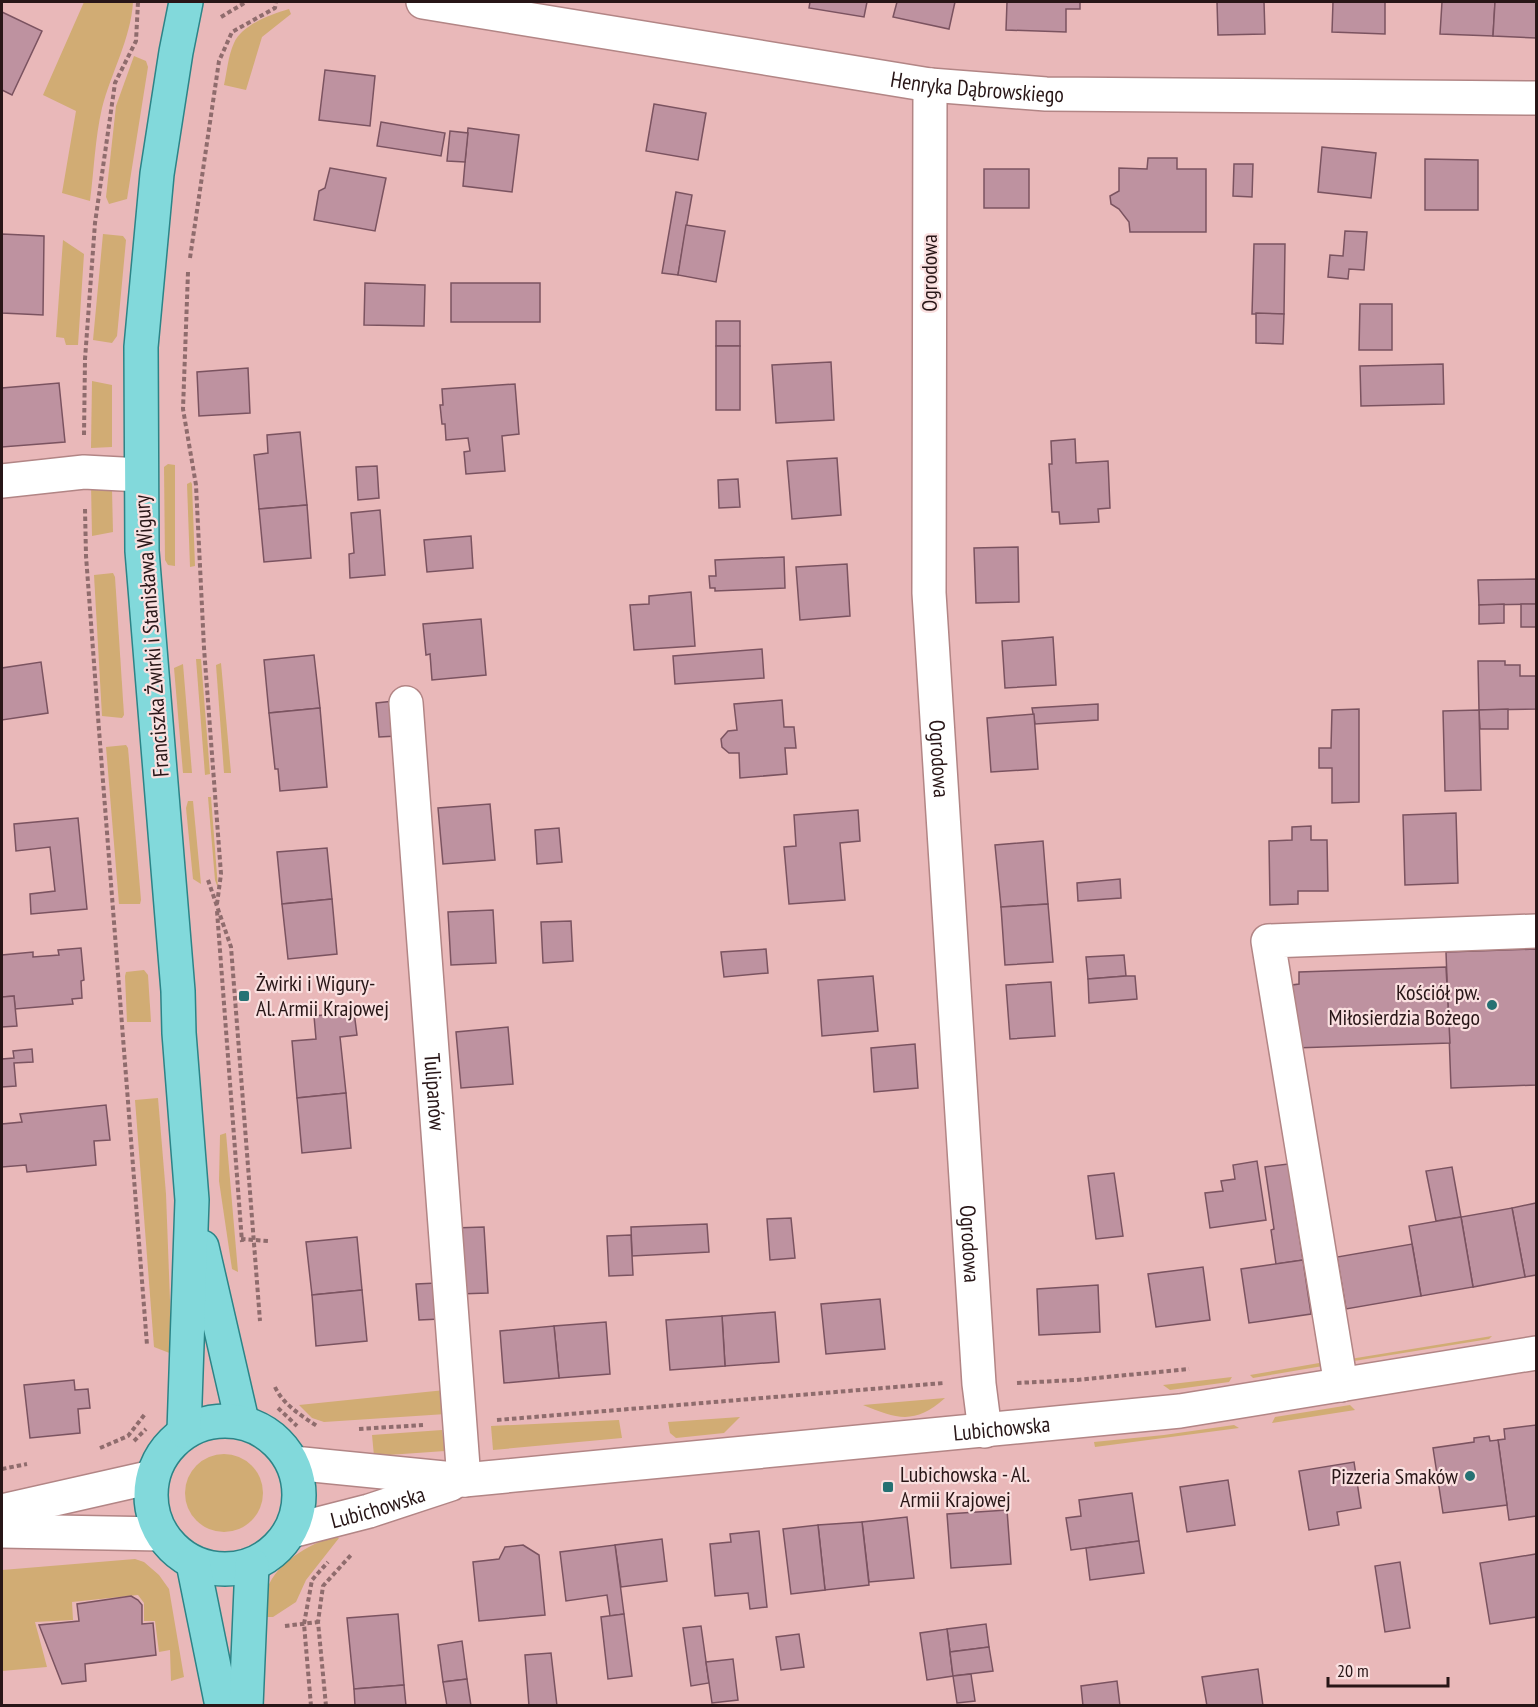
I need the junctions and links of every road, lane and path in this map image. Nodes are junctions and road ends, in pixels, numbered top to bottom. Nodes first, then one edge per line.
1 (138, 2) edge
2 (186, 2) edge
3 (246, 2) edge
4 (276, 2) edge
5 (423, 2) edge
6 (216, 25) dead end
7 (930, 85) junction
8 (1536, 98) edge
9 (84, 472) junction
10 (141, 475) junction
11 (2, 481) edge
12 (406, 703) dead end
13 (207, 875) dead end
14 (217, 905) junction
15 (1536, 931) edge
16 (192, 1200) junction
17 (242, 1239) junction
18 (253, 1240) junction
19 (268, 1241) dead end
20 (242, 1251) dead end
21 (260, 1328) dead end
22 (147, 1346) dead end
23 (1536, 1353) edge
24 (1194, 1368) dead end
25 (979, 1384) junction
26 (1341, 1385) junction
27 (273, 1403) dead end
28 (242, 1421) junction
29 (459, 1423) junction
30 (147, 1426) dead end
31 (358, 1430) dead end
32 (184, 1431) junction
33 (985, 1431) junction
34 (303, 1432) dead end
35 (125, 1448) dead end
36 (293, 1463) junction
37 (152, 1477) junction
38 (464, 1480) junction
39 (2, 1511) edge
40 (2, 1531) edge
41 (291, 1531) junction
42 (161, 1534) junction
43 (331, 1559) dead end
44 (193, 1563) junction
45 (252, 1565) junction
46 (318, 1622) dead end
47 (304, 1624) junction
48 (222, 1706) edge
49 (246, 1706) edge
50 (311, 1706) edge

1 - 9 path
2 - 10 main road, Franciszka Żwirki i Stanisława Wigury
3 - 6 path
4 - 14 path
5 - 7 street, Henryka Dąbrowskiego
7 - 8 street, Henryka Dąbrowskiego
7 - 25 street, Ogrodowa
9 - 10 street
9 - 11 street
9 - 22 path
10 - 16 main road, Franciszka Żwirki i Stanisława Wigury
12 - 29 street, Tulipanów
13 - 14 path
14 - 17 path
14 - 18 path
15 - 26 street
16 - 28 main road, Franciszka Żwirki i Stanisława Wigury
16 - 32 main road, Franciszka Żwirki i Stanisława Wigury
17 - 18 path
17 - 20 path
18 - 19 path
18 - 21 path
23 - 26 street, Lubichowska
24 - 25 path
25 - 29 path
25 - 33 street, Ogrodowa
26 - 33 street, Lubichowska
27 - 34 path
28 - 32 main road
28 - 36 main road
29 - 31 path
29 - 38 street, Tulipanów
30 - 35 path
32 - 37 main road
33 - 38 street, Lubichowska
36 - 38 street, Lubichowska
36 - 41 main road
37 - 39 street
37 - 42 main road
38 - 41 street, Lubichowska
40 - 42 street
41 - 45 main road
42 - 44 main road
43 - 47 path
44 - 45 main road
44 - 48 main road
45 - 49 main road
46 - 47 path
47 - 50 path

